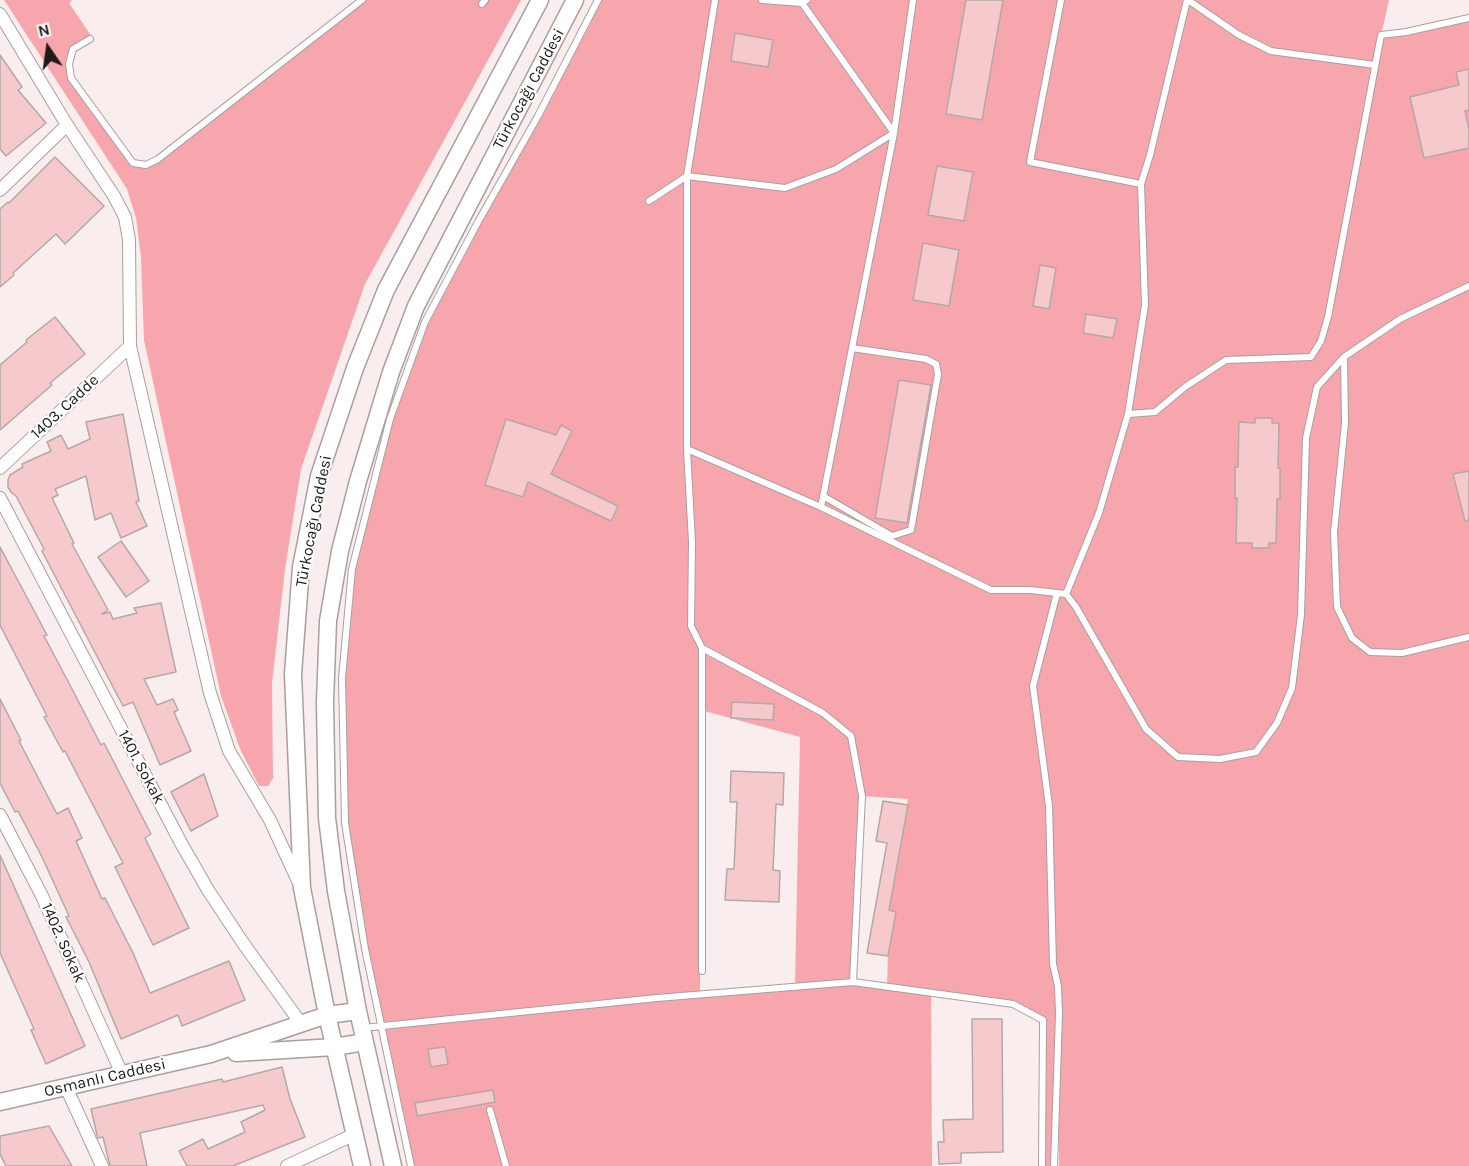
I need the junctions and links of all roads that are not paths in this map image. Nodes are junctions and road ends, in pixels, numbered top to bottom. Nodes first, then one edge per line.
1 (362, 0) edge
2 (540, 0) edge
3 (575, 0) edge
4 (598, 0) edge
5 (715, 0) edge
6 (762, 0) edge
7 (914, 0) edge
8 (1061, 0) edge
9 (1187, 0) edge
10 (805, 1) edge
11 (0, 14) edge
12 (1469, 18) edge
13 (90, 39) dead end
14 (1375, 65) junction
15 (67, 124) junction
16 (894, 133) junction
17 (687, 176) junction
18 (1141, 184) junction
19 (0, 190) edge
20 (649, 201) dead end
21 (1469, 286) edge
22 (130, 346) junction
23 (852, 348) junction
24 (1344, 357) junction
25 (1128, 414) junction
26 (687, 449) junction
27 (0, 468) edge
28 (823, 496) junction
29 (0, 498) edge
30 (821, 507) junction
31 (1057, 593) junction
32 (1066, 594) junction
33 (1469, 638) edge
34 (702, 648) junction
35 (0, 815) edge
36 (302, 888) junction
37 (702, 971) dead end
38 (853, 982) junction
39 (358, 1011) junction
40 (327, 1015) junction
41 (302, 1025) junction
42 (382, 1026) junction
43 (363, 1035) junction
44 (334, 1047) junction
45 (211, 1054) junction
46 (122, 1074) junction
47 (66, 1087) junction
48 (0, 1102) edge
49 (490, 1110) dead end
50 (355, 1134) junction
51 (102, 1166) edge
52 (286, 1166) edge
53 (362, 1166) edge
54 (393, 1166) edge
55 (411, 1166) edge
56 (506, 1166) edge
57 (1042, 1166) edge
58 (1054, 1166) edge

1 - 13 lane
2 - 36 main road, Türkocağı Caddesi
3 - 39 main road, Türkocağı Caddesi
4 - 42 lane
5 - 17 lane
6 - 10 lane
7 - 16 lane
8 - 18 lane
9 - 14 lane
9 - 18 lane
10 - 16 lane
11 - 15 street
12 - 14 lane
14 - 25 lane
15 - 19 street
15 - 22 street
16 - 17 lane
16 - 23 lane
17 - 20 lane
17 - 26 lane
18 - 25 lane
21 - 24 lane
22 - 27 street, 1403. Cadde
22 - 36 street
23 - 28 lane
23 - 28 lane
24 - 32 lane
24 - 33 lane
25 - 32 lane
26 - 30 lane
26 - 34 lane
28 - 30 lane
29 - 41 street, 1401. Sokak
30 - 31 lane
31 - 32 lane
31 - 58 lane
34 - 37 lane
34 - 38 lane
35 - 46 street, 1402. Sokak
36 - 40 main road, Türkocağı Caddesi
38 - 42 lane
38 - 57 lane
39 - 40 main road, Osmanlı Caddesi
39 - 43 main road, Türkocağı Caddesi
40 - 41 main road, Osmanlı Caddesi
40 - 44 main road, Türkocağı Caddesi
41 - 45 main road, Osmanlı Caddesi
42 - 43 lane
42 - 55 lane
43 - 44 main road, Osmanlı Caddesi
43 - 54 main road
44 - 45 main road, Osmanlı Caddesi
44 - 50 main road
45 - 46 main road, Osmanlı Caddesi
46 - 47 main road, Osmanlı Caddesi
47 - 48 main road, Osmanlı Caddesi
47 - 51 street
49 - 56 lane
50 - 52 street
50 - 53 main road

